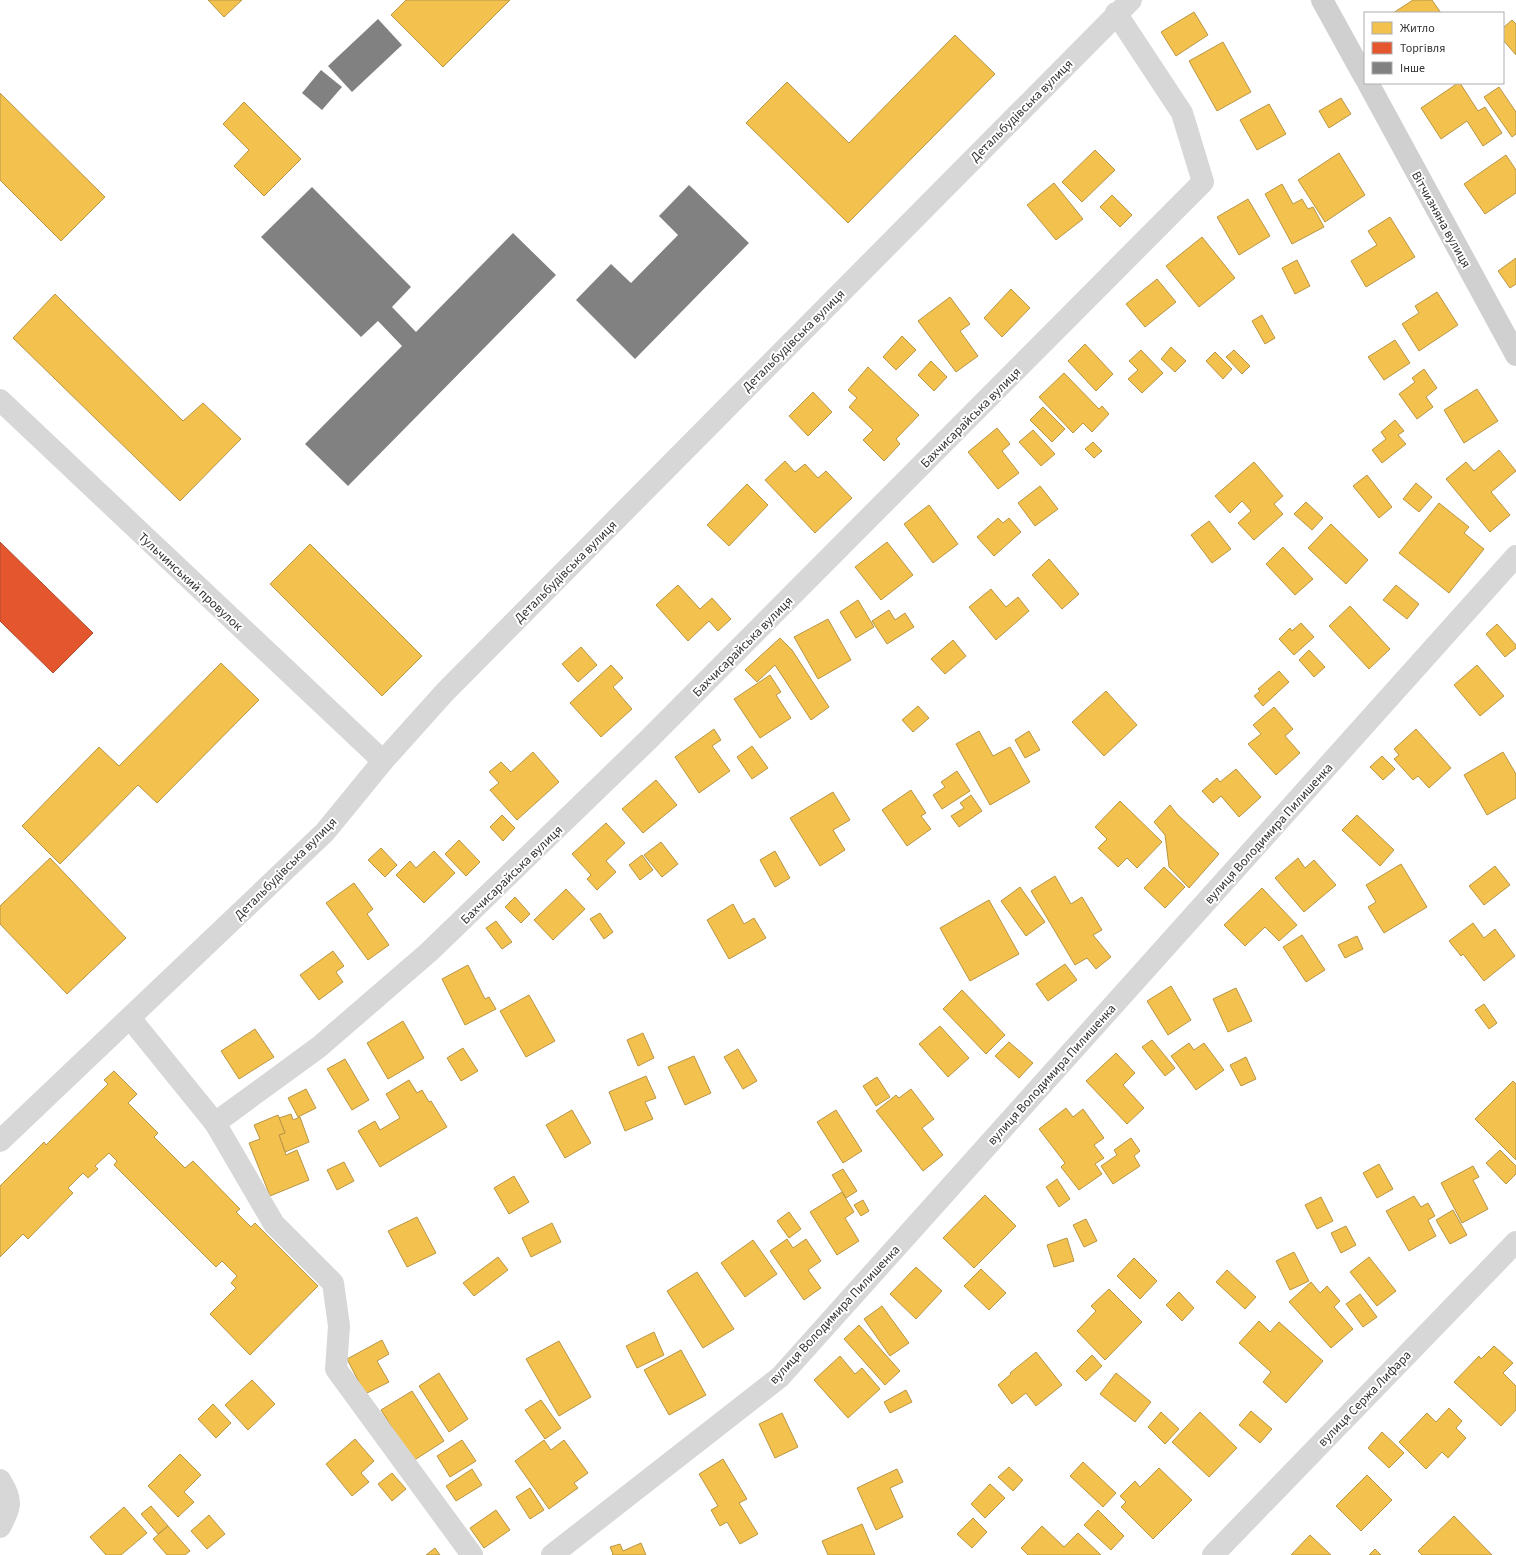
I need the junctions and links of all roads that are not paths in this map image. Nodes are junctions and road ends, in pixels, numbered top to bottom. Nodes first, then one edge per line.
1 (1322, 0) edge
2 (1123, 7) edge
3 (1364, 76) edge
4 (1369, 84) edge
5 (1516, 355) edge
6 (0, 400) edge
7 (1516, 556) edge
8 (383, 761) junction
9 (130, 1018) junction
10 (216, 1123) junction
11 (0, 1141) edge
12 (1516, 1242) edge
13 (0, 1480) edge
14 (0, 1527) edge
15 (472, 1555) edge
16 (552, 1555) edge
17 (1212, 1555) edge

1 - 3 street
2 - 8 street, Детальбудівська вулиця
2 - 10 street, Бахчисарайська вулиця
4 - 5 street, Вітчизняна вулиця
6 - 8 street, Тульчинський провулок
7 - 16 street, вулиця Володимира Пилишенка
8 - 9 street, Детальбудівська вулиця
9 - 10 street
9 - 11 street, Детальбудівська вулиця
10 - 15 street
12 - 17 street, вулиця Сержа Лифара
13 - 14 street

